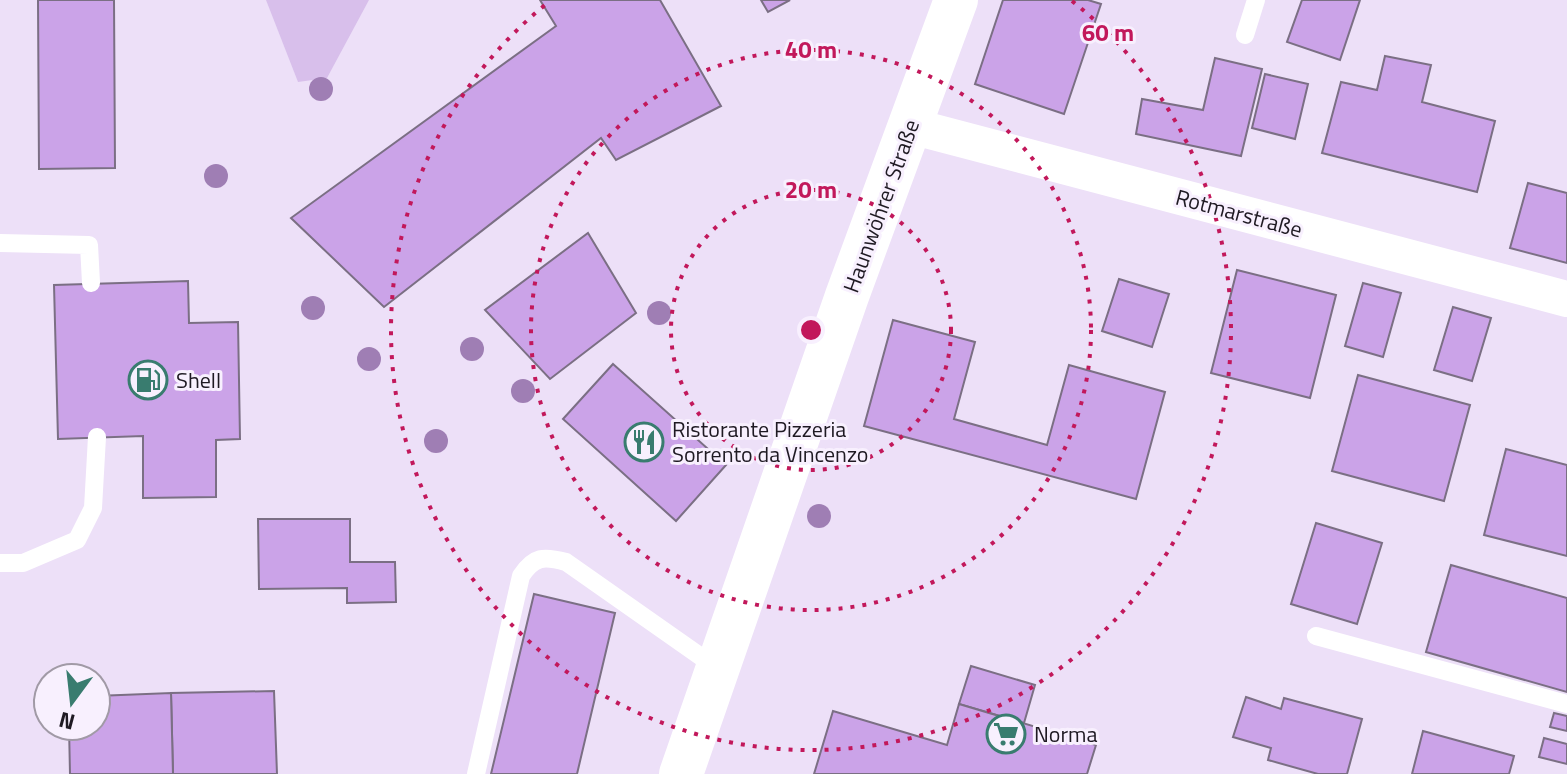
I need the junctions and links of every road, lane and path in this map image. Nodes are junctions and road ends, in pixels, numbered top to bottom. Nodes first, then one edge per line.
1 (956, 0) edge
2 (1256, 0) edge
3 (1245, 35) dead end
4 (911, 126) junction
5 (0, 243) edge
6 (91, 283) dead end
7 (1567, 299) edge
8 (97, 437) dead end
9 (0, 563) edge
10 (1316, 636) dead end
11 (717, 668) junction
12 (1567, 704) edge
13 (476, 774) edge
14 (681, 774) edge

1 - 4 street, Haunwöhrer Straße
2 - 3 lane
4 - 7 street, Rotmarstraße
4 - 11 street, Haunwöhrer Straße
5 - 6 lane
8 - 9 lane
10 - 12 lane
11 - 13 lane
11 - 14 street, Haunwöhrer Straße

